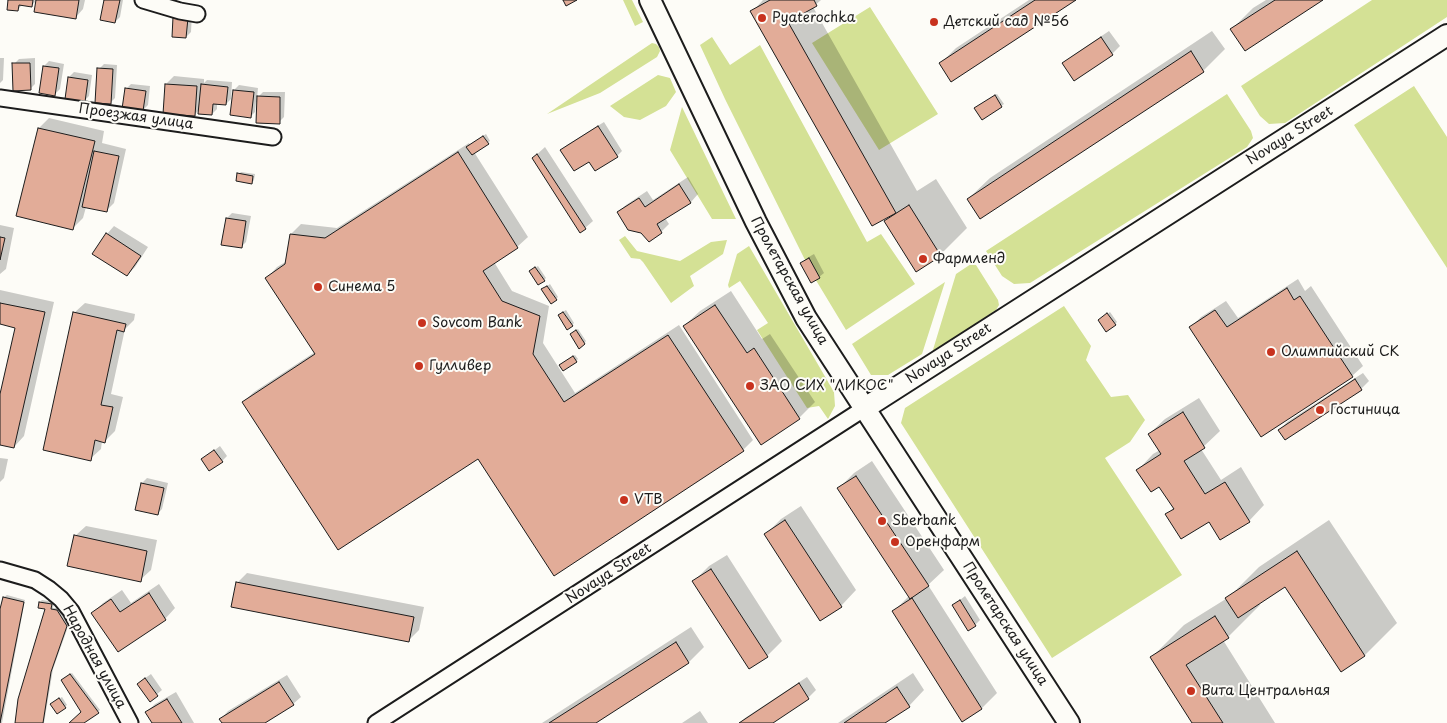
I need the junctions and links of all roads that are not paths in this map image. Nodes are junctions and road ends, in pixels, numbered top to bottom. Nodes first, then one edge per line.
1 (143, 0) edge
2 (650, 0) edge
3 (197, 14) dead end
4 (1447, 35) edge
5 (0, 98) edge
6 (273, 137) dead end
7 (865, 408) junction
8 (0, 570) edge
9 (130, 723) edge
10 (376, 723) edge
11 (1069, 723) edge

1 - 3 street
2 - 7 main road, Пролетарская улица
4 - 7 main road, Novaya Street
5 - 6 street, Проезжая улица
7 - 10 street, Novaya Street
7 - 11 main road, Пролетарская улица
8 - 9 street, Народная улица

